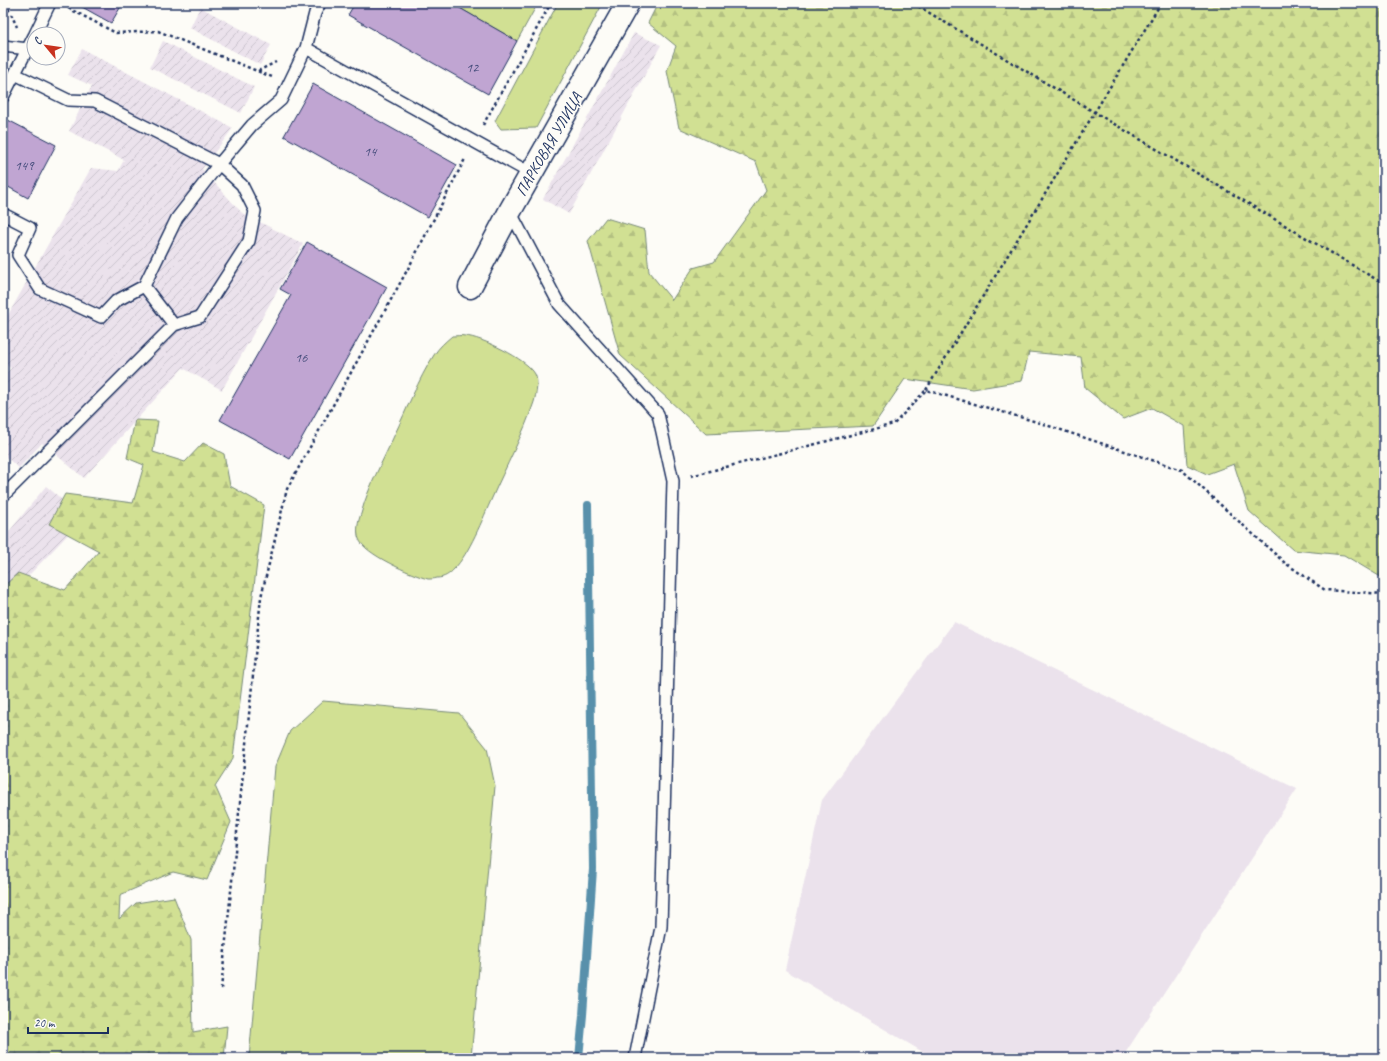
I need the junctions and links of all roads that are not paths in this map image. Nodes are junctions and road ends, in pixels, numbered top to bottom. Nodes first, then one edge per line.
1 (50, 3) edge
2 (320, 3) edge
3 (628, 3) edge
4 (39, 26) edge
5 (3, 46) edge
6 (306, 48) junction
7 (26, 49) edge
8 (26, 53) edge
9 (15, 74) junction
10 (3, 97) edge
11 (219, 164) junction
12 (532, 174) junction
13 (510, 211) junction
14 (3, 214) edge
15 (144, 286) junction
16 (470, 287) dead end
17 (174, 325) junction
18 (3, 496) edge
19 (635, 1058) edge

1 - 4 lane
2 - 6 lane
3 - 12 street, ПАРКОВАЯ УЛИЦА
5 - 7 lane
6 - 11 lane
6 - 12 lane
8 - 9 lane
9 - 10 lane
9 - 11 lane
11 - 15 lane
11 - 17 lane
12 - 13 street, ПАРКОВАЯ УЛИЦА
13 - 16 street, ПАРКОВАЯ УЛИЦА
13 - 19 lane
14 - 15 lane
15 - 17 lane
17 - 18 lane

